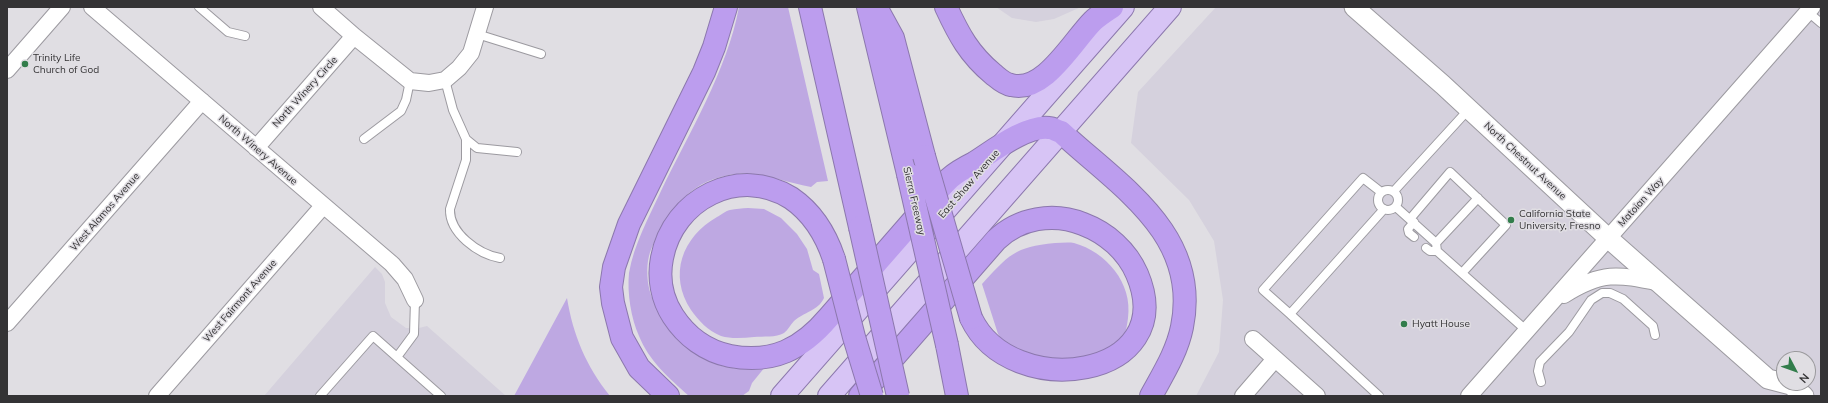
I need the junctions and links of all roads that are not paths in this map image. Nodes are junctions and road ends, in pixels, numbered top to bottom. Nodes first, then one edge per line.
1 (62, 7) edge
2 (92, 7) edge
3 (199, 7) edge
4 (321, 7) edge
5 (485, 7) edge
6 (726, 7) edge
7 (810, 7) edge
8 (868, 7) edge
9 (876, 7) edge
10 (946, 7) edge
11 (1112, 7) edge
12 (1124, 7) edge
13 (1170, 7) edge
14 (1354, 7) edge
15 (1810, 9) edge
16 (1821, 23) edge
17 (477, 34) junction
18 (245, 36) dead end
19 (354, 36) junction
20 (541, 54) dead end
21 (7, 70) edge
22 (445, 80) junction
23 (410, 81) junction
24 (202, 101) junction
25 (1469, 109) junction
26 (1061, 132) junction
27 (364, 139) dead end
28 (466, 139) junction
29 (1004, 144) junction
30 (256, 148) junction
31 (517, 152) dead end
32 (1394, 191) junction
33 (1381, 192) junction
34 (1478, 198) junction
35 (323, 206) junction
36 (1396, 207) junction
37 (1384, 209) junction
38 (1412, 221) junction
39 (1414, 237) dead end
40 (1608, 238) junction
41 (1437, 247) junction
42 (1426, 248) dead end
43 (500, 258) dead end
44 (1462, 273) junction
45 (1660, 283) junction
46 (415, 300) joint
47 (1553, 302) junction
48 (1290, 314) junction
49 (7, 323) edge
50 (1527, 331) junction
51 (1655, 335) dead end
52 (1253, 339) dead end
53 (397, 357) junction
54 (1275, 359) junction
55 (1013, 380) dead end
56 (1541, 382) dead end
57 (1090, 386) dead end
58 (1771, 388) edge
59 (157, 396) edge
60 (320, 396) edge
61 (441, 396) edge
62 (668, 396) edge
63 (782, 396) edge
64 (829, 396) edge
65 (860, 396) edge
66 (872, 396) edge
67 (898, 396) edge
68 (957, 396) edge
69 (1150, 396) edge
70 (1243, 396) edge
71 (1317, 396) edge
72 (1379, 396) edge
73 (1469, 396) edge
74 (1804, 396) edge

1 - 21 street
2 - 24 street, North Winery Avenue
3 - 18 lane
4 - 19 street
5 - 17 street
6 - 62 highway
7 - 67 highway, bridge
8 - 68 highway, Sierra Freeway, bridge
9 - 55 highway, bridge
10 - 11 highway
12 - 29 main road, East Shaw Avenue
13 - 26 main road
14 - 25 street, North Chestnut Avenue
15 - 16 lane
15 - 40 street, Matoian Way
17 - 20 lane
17 - 22 street
19 - 23 street
19 - 30 street, North Winery Circle
22 - 23 street
22 - 28 lane
23 - 27 lane
24 - 30 street, North Winery Avenue
24 - 49 street, West Alamos Avenue
25 - 32 lane
25 - 40 street, North Chestnut Avenue
26 - 29 highway
26 - 64 main road
26 - 69 highway
28 - 31 lane
28 - 43 lane
29 - 63 main road, East Shaw Avenue
29 - 66 highway, bridge
30 - 35 street, North Winery Avenue
32 - 33 lane
32 - 36 lane
33 - 37 lane
33 - 48 lane
34 - 38 lane
34 - 41 lane
34 - 44 lane
35 - 46 street, North Winery Avenue
35 - 59 street, West Fairmont Avenue
36 - 37 lane
36 - 38 lane
37 - 48 lane
38 - 39 lane
38 - 41 lane
40 - 45 street, North Chestnut Avenue
40 - 47 street, Matoian Way
41 - 42 lane
41 - 44 lane
44 - 50 lane
45 - 47 street
45 - 58 street, North Chestnut Avenue
46 - 53 lane
47 - 50 street, Matoian Way
48 - 72 lane
50 - 73 street, Matoian Way
51 - 56 lane
52 - 54 street
53 - 60 lane
53 - 61 lane
54 - 70 street
54 - 71 street
57 - 65 highway
58 - 74 street, North Chestnut Avenue

